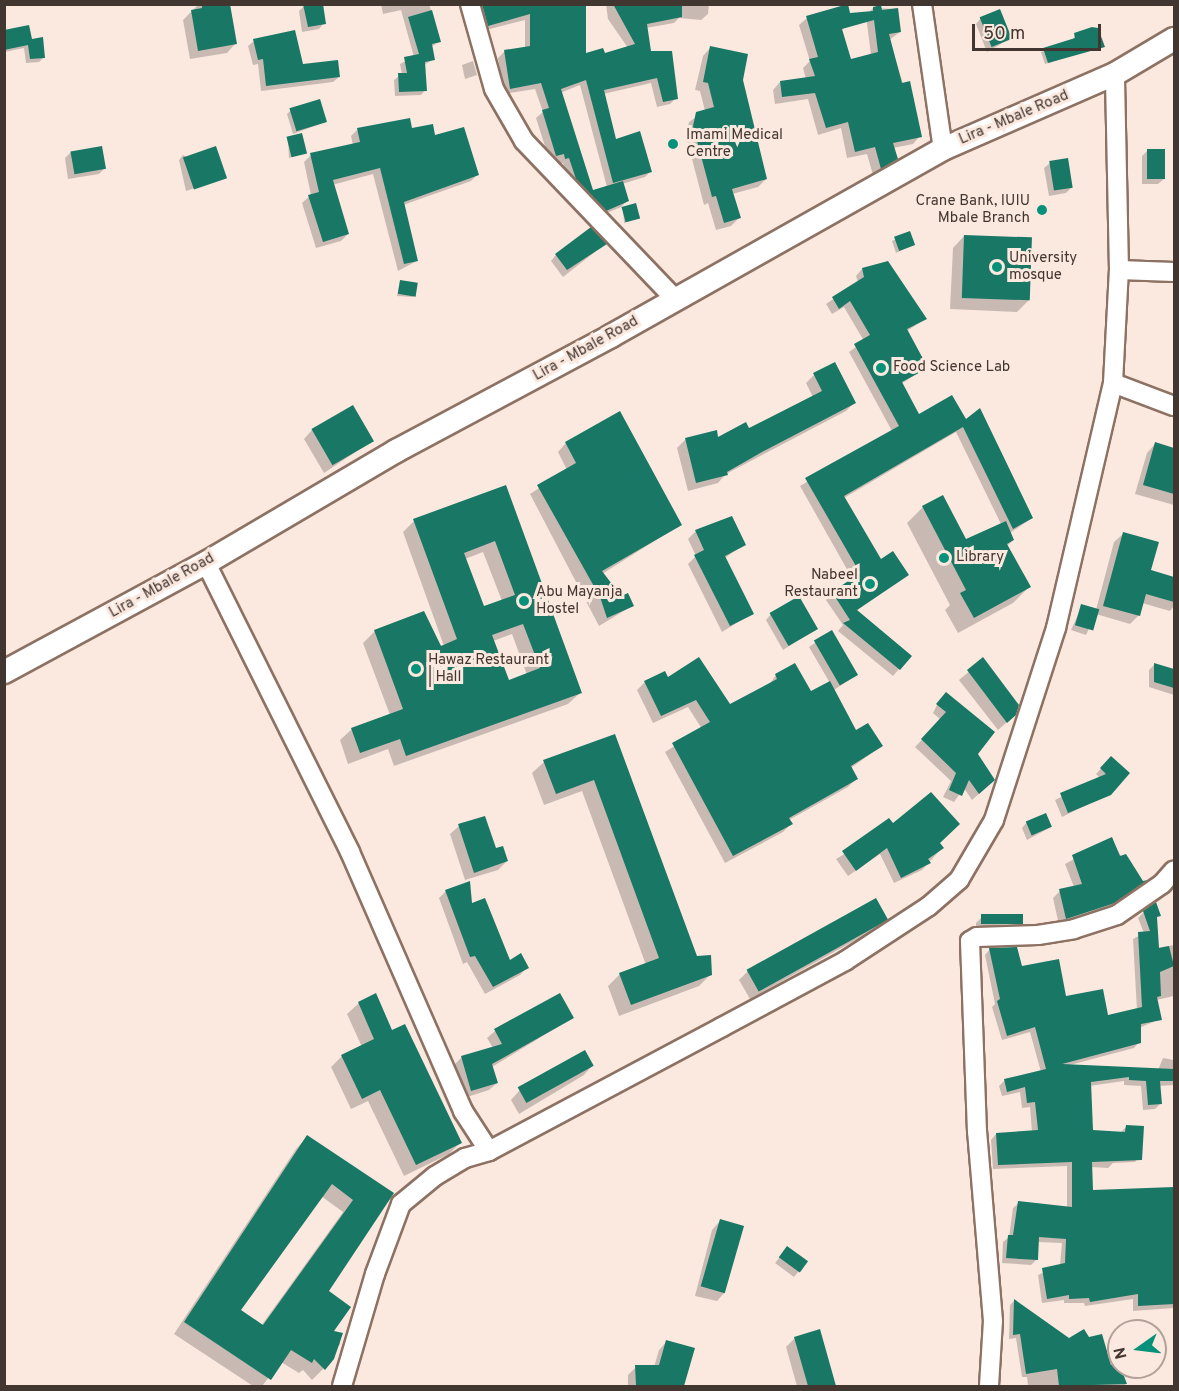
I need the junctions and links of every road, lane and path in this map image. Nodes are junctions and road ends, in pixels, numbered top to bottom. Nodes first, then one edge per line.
1 (470, 4) edge
2 (922, 4) edge
3 (1174, 39) edge
4 (1114, 74) junction
5 (943, 149) junction
6 (1119, 270) junction
7 (1174, 272) edge
8 (675, 299) junction
9 (1113, 383) junction
10 (1174, 406) edge
11 (206, 563) junction
12 (4, 672) edge
13 (1174, 870) edge
14 (489, 1151) junction
15 (342, 1386) edge
16 (989, 1386) edge

1 - 8 street
2 - 5 street
3 - 4 main road, Lira - Mbale Road
4 - 5 main road, Lira - Mbale Road
4 - 6 street
5 - 8 main road, Lira - Mbale Road
6 - 7 street
6 - 9 street
8 - 11 main road, Lira - Mbale Road
9 - 10 street
9 - 14 street
11 - 12 main road, Lira - Mbale Road
11 - 14 street
13 - 16 street
14 - 15 street

